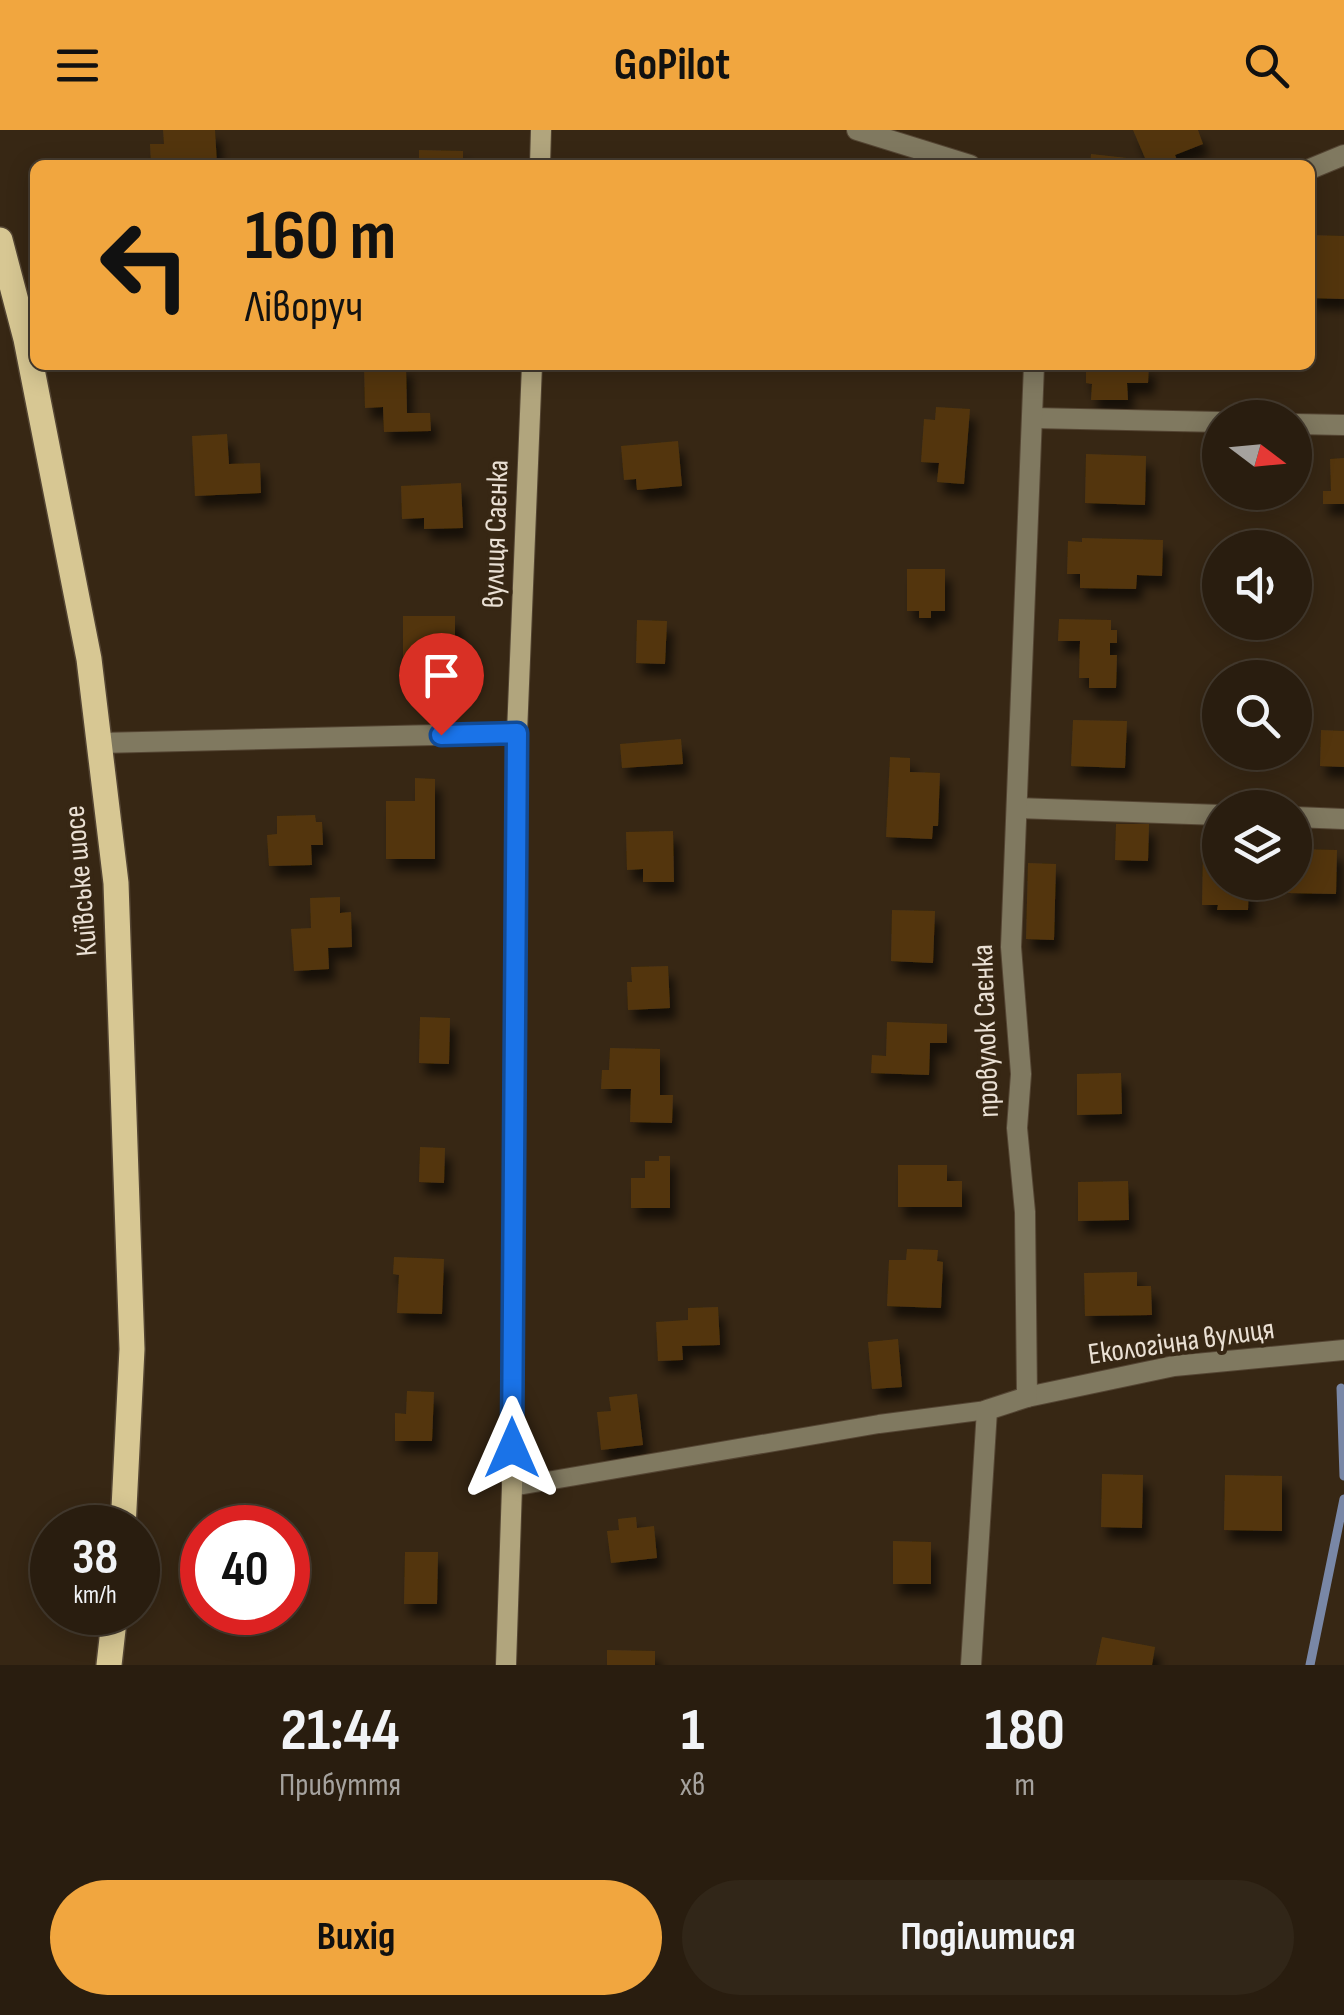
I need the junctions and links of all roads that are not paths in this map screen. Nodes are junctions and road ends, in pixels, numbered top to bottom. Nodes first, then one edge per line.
1 (541, 130) edge
2 (857, 130) edge
3 (1344, 155) edge
4 (540, 160) edge
5 (954, 160) edge
6 (1315, 167) edge
7 (0, 240) edge
8 (30, 358) edge
9 (33, 370) edge
10 (532, 370) edge
11 (1034, 370) edge
12 (1034, 418) junction
13 (1202, 422) edge
14 (1312, 424) edge
15 (1344, 425) edge
16 (517, 733) junction
17 (100, 743) junction
18 (1017, 808) junction
19 (1202, 814) edge
20 (1312, 818) edge
21 (1344, 819) edge
22 (1344, 1350) edge
23 (1027, 1398) junction
24 (987, 1410) junction
25 (512, 1488) junction
26 (125, 1505) edge
27 (113, 1635) edge
28 (110, 1665) edge
29 (506, 1665) edge
30 (971, 1665) edge

1 - 4 street
2 - 5 street
3 - 6 street
7 - 8 main road, Київське шосе
9 - 17 main road, Київське шосе
10 - 16 street, вулиця Саєнка
11 - 12 street, провулок Саєнка
12 - 13 street
12 - 18 street, провулок Саєнка
14 - 15 street
16 - 17 street
16 - 25 street, вулиця Саєнка
17 - 26 main road, Київське шосе
18 - 19 street
18 - 23 street, провулок Саєнка
20 - 21 street
22 - 23 street, Екологічна вулиця
23 - 24 street
24 - 25 lane
24 - 30 street
25 - 29 street, вулиця Саєнка
27 - 28 main road

